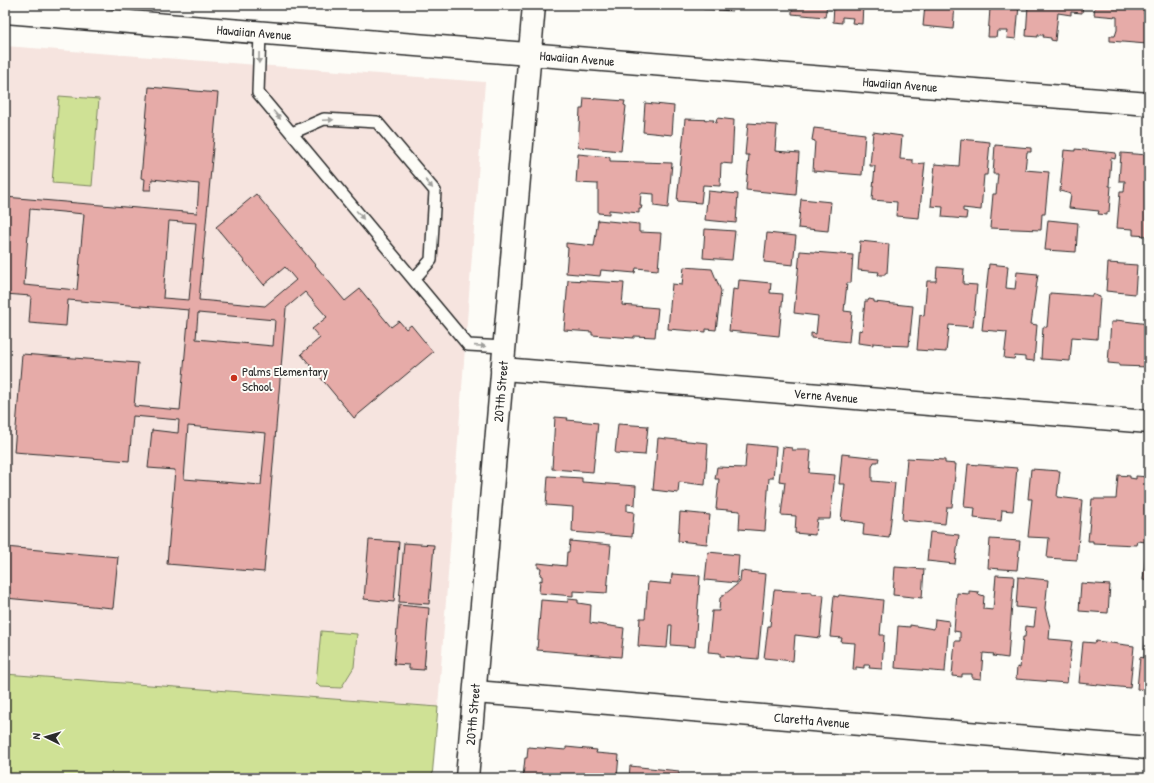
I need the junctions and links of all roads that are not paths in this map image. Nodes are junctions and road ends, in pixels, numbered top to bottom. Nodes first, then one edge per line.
1 (534, 5) edge
2 (5, 12) edge
3 (260, 32) junction
4 (529, 54) junction
5 (1149, 104) edge
6 (292, 133) junction
7 (414, 279) junction
8 (504, 347) junction
9 (502, 370) junction
10 (1149, 422) edge
11 (475, 692) junction
12 (1149, 748) edge
13 (468, 778) edge

1 - 4 street, 207th Street
2 - 3 street, Hawaiian Avenue
3 - 4 street, Hawaiian Avenue
3 -> 6 lane
4 - 5 street, Hawaiian Avenue
4 - 8 street, 207th Street
6 -> 7 lane
6 -> 7 lane
7 -> 8 lane
8 - 9 street, 207th Street
9 - 10 street, Verne Avenue
9 - 11 street, 207th Street
11 - 12 street, Claretta Avenue
11 - 13 street, 207th Street

